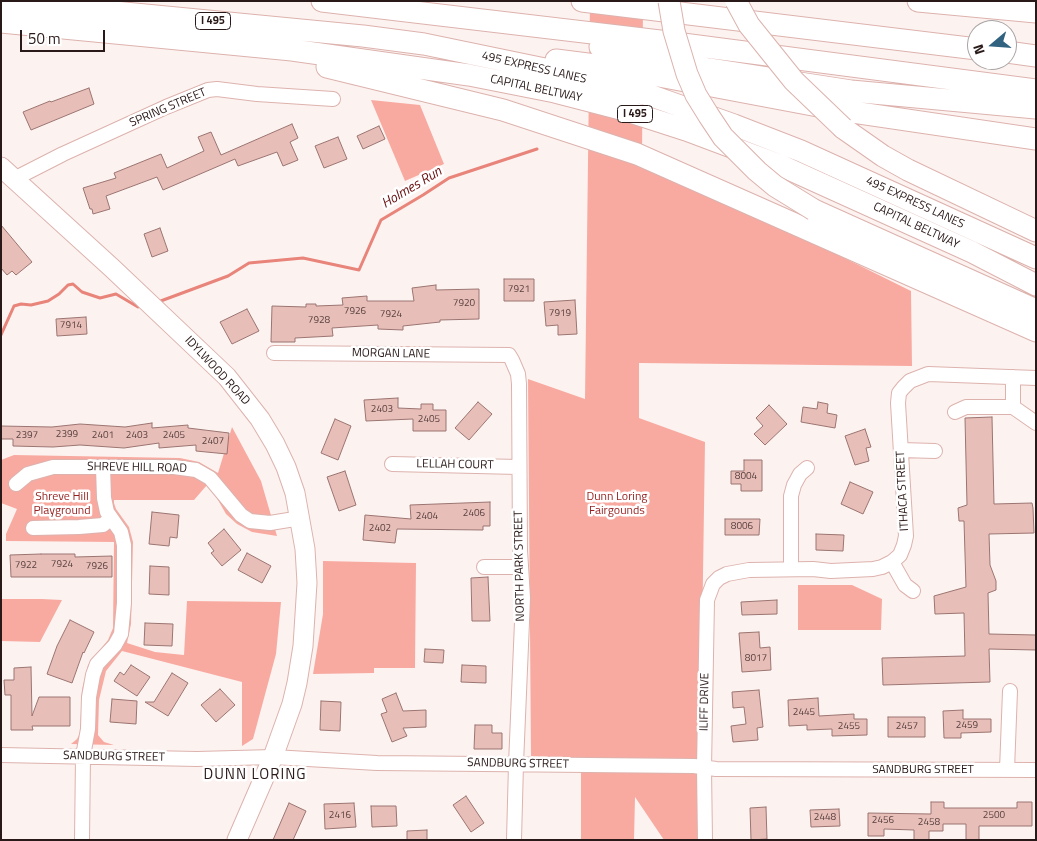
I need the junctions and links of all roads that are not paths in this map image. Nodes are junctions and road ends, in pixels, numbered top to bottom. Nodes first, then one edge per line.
1 (1, 1) edge
2 (322, 1) edge
3 (582, 1) edge
4 (669, 1) edge
5 (736, 1) edge
6 (918, 1) edge
7 (1036, 12) edge
8 (458, 17) junction
9 (1, 22) edge
10 (205, 41) junction
11 (424, 44) junction
12 (1036, 45) edge
13 (1017, 47) edge
14 (967, 48) edge
15 (1017, 53) edge
16 (1036, 56) edge
17 (1036, 90) edge
18 (333, 99) dead end
19 (1036, 108) edge
20 (1036, 139) edge
21 (8, 173) edge
22 (1036, 231) edge
23 (1036, 258) edge
24 (1036, 285) edge
25 (1036, 310) edge
26 (1036, 330) edge
27 (274, 353) dead end
28 (509, 355) joint
29 (1012, 378) junction
30 (1036, 378) edge
31 (1013, 407) junction
32 (955, 412) dead end
33 (1036, 423) edge
34 (901, 450) junction
35 (935, 451) dead end
36 (392, 464) dead end
37 (103, 467) junction
38 (518, 467) junction
39 (807, 468) dead end
40 (16, 484) dead end
41 (111, 518) junction
42 (301, 518) junction
43 (33, 528) dead end
44 (892, 562) junction
45 (484, 567) dead end
46 (521, 567) junction
47 (791, 569) junction
48 (909, 588) dead end
49 (1010, 691) dead end
50 (1, 755) edge
51 (82, 756) junction
52 (273, 757) junction
53 (516, 764) junction
54 (704, 768) junction
55 (1008, 770) junction
56 (1036, 770) edge
57 (82, 840) edge
58 (237, 840) edge
59 (514, 840) edge
60 (706, 840) edge

1 - 11 highway, 495 EXPRESS LANES / I 495
2 - 8 highway
3 - 14 highway
4 - 25 highway, bridge
5 - 22 highway, bridge
6 - 7 highway
8 - 17 highway
8 - 19 highway
9 - 10 highway, CAPITAL BELTWAY / I 495
10 - 24 highway, CAPITAL BELTWAY / I 495
10 - 26 highway
11 - 20 highway
11 - 23 highway, 495 EXPRESS LANES / I 495
12 - 13 highway
15 - 16 highway
18 - 21 street, SPRING STREET
21 - 42 main road, IDYLWOOD ROAD
27 - 28 street, MORGAN LANE
28 - 38 street, NORTH PARK STREET
29 - 30 street, ITHACA STREET
29 - 31 street
29 - 34 street, ITHACA STREET
31 - 32 street
31 - 33 street
34 - 35 street
34 - 44 street, ITHACA STREET
36 - 38 street, LELLAH COURT
37 - 40 street, SHREVE HILL ROAD
37 - 41 street
37 - 42 street, SHREVE HILL ROAD
38 - 46 street, NORTH PARK STREET
39 - 47 street
41 - 43 street
41 - 51 street
42 - 52 main road, IDYLWOOD ROAD
44 - 47 street
44 - 48 street
45 - 46 street
46 - 53 street, NORTH PARK STREET
47 - 54 street, ILIFF DRIVE
49 - 55 street
50 - 51 street, SANDBURG STREET
51 - 52 street, SANDBURG STREET
51 - 57 street
52 - 53 street, SANDBURG STREET
52 - 58 main road, IDYLWOOD ROAD
53 - 54 street, SANDBURG STREET
53 - 59 street, NORTH PARK STREET
54 - 55 street, SANDBURG STREET
54 - 60 street, ILIFF DRIVE
55 - 56 street, SANDBURG STREET

